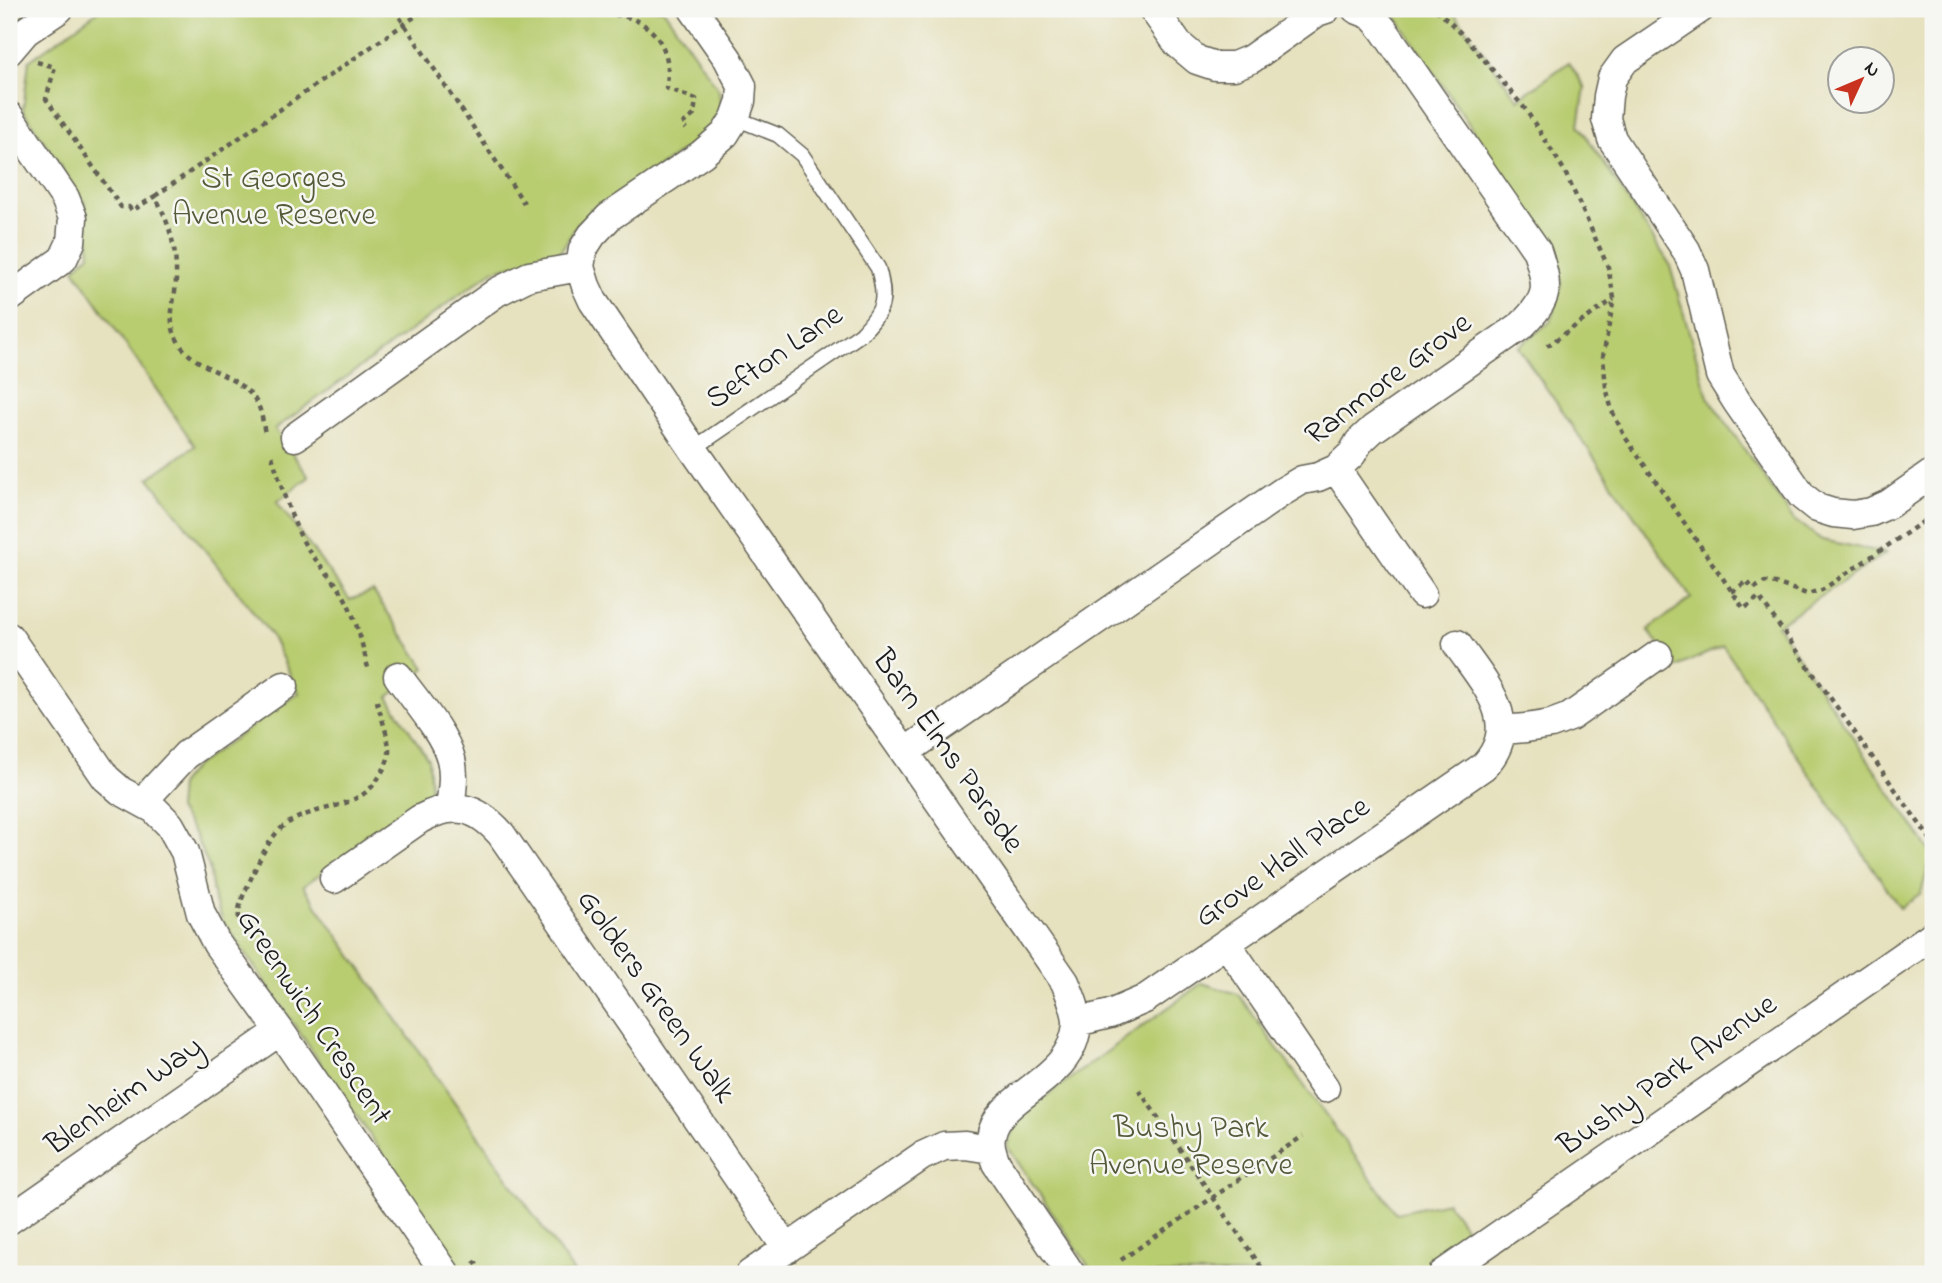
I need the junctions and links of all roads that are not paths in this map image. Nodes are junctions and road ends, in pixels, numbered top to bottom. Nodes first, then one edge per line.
1 (59, 9) edge
2 (693, 9) edge
3 (1153, 9) edge
4 (1326, 9) edge
5 (1356, 9) edge
6 (1700, 9) edge
7 (20, 55) edge
8 (9, 116) edge
9 (735, 118) junction
10 (580, 267) junction
11 (9, 298) edge
12 (295, 437) dead end
13 (693, 449) junction
14 (1335, 469) junction
15 (1933, 473) edge
16 (1422, 594) dead end
17 (9, 637) edge
18 (1457, 644) dead end
19 (1658, 655) dead end
20 (381, 681) road end
21 (284, 686) dead end
22 (1502, 730) junction
23 (905, 752) junction
24 (142, 802) junction
25 (450, 808) junction
26 (334, 879) dead end
27 (1933, 935) edge
28 (1227, 944) junction
29 (1077, 1022) junction
30 (280, 1031) junction
31 (1325, 1088) dead end
32 (991, 1149) junction
33 (9, 1220) edge
34 (787, 1249) junction
35 (446, 1274) edge
36 (750, 1274) edge
37 (1071, 1274) edge
38 (1443, 1274) edge

1 - 7 street
2 - 9 street
3 - 4 street
5 - 14 street, Ranmore Grove
6 - 15 street
8 - 11 street
9 - 10 street
9 - 13 lane, Sefton Lane
10 - 12 street
10 - 13 street, Barn Elms Parade
13 - 23 street, Barn Elms Parade
14 - 16 street
14 - 23 street, Ranmore Grove
17 - 24 street, Greenwich Crescent
18 - 22 street
19 - 22 street
20 - 25 street
21 - 24 street
22 - 28 street, Grove Hall Place
23 - 29 street, Barn Elms Parade
24 - 30 street, Greenwich Crescent
25 - 26 street
25 - 34 street, Golders Green Walk
27 - 38 street, Bushy Park Avenue
28 - 29 street, Grove Hall Place
28 - 31 street
29 - 32 street
30 - 33 street, Blenheim Way
30 - 35 street, Greenwich Crescent
32 - 34 street
32 - 37 street
34 - 36 street

